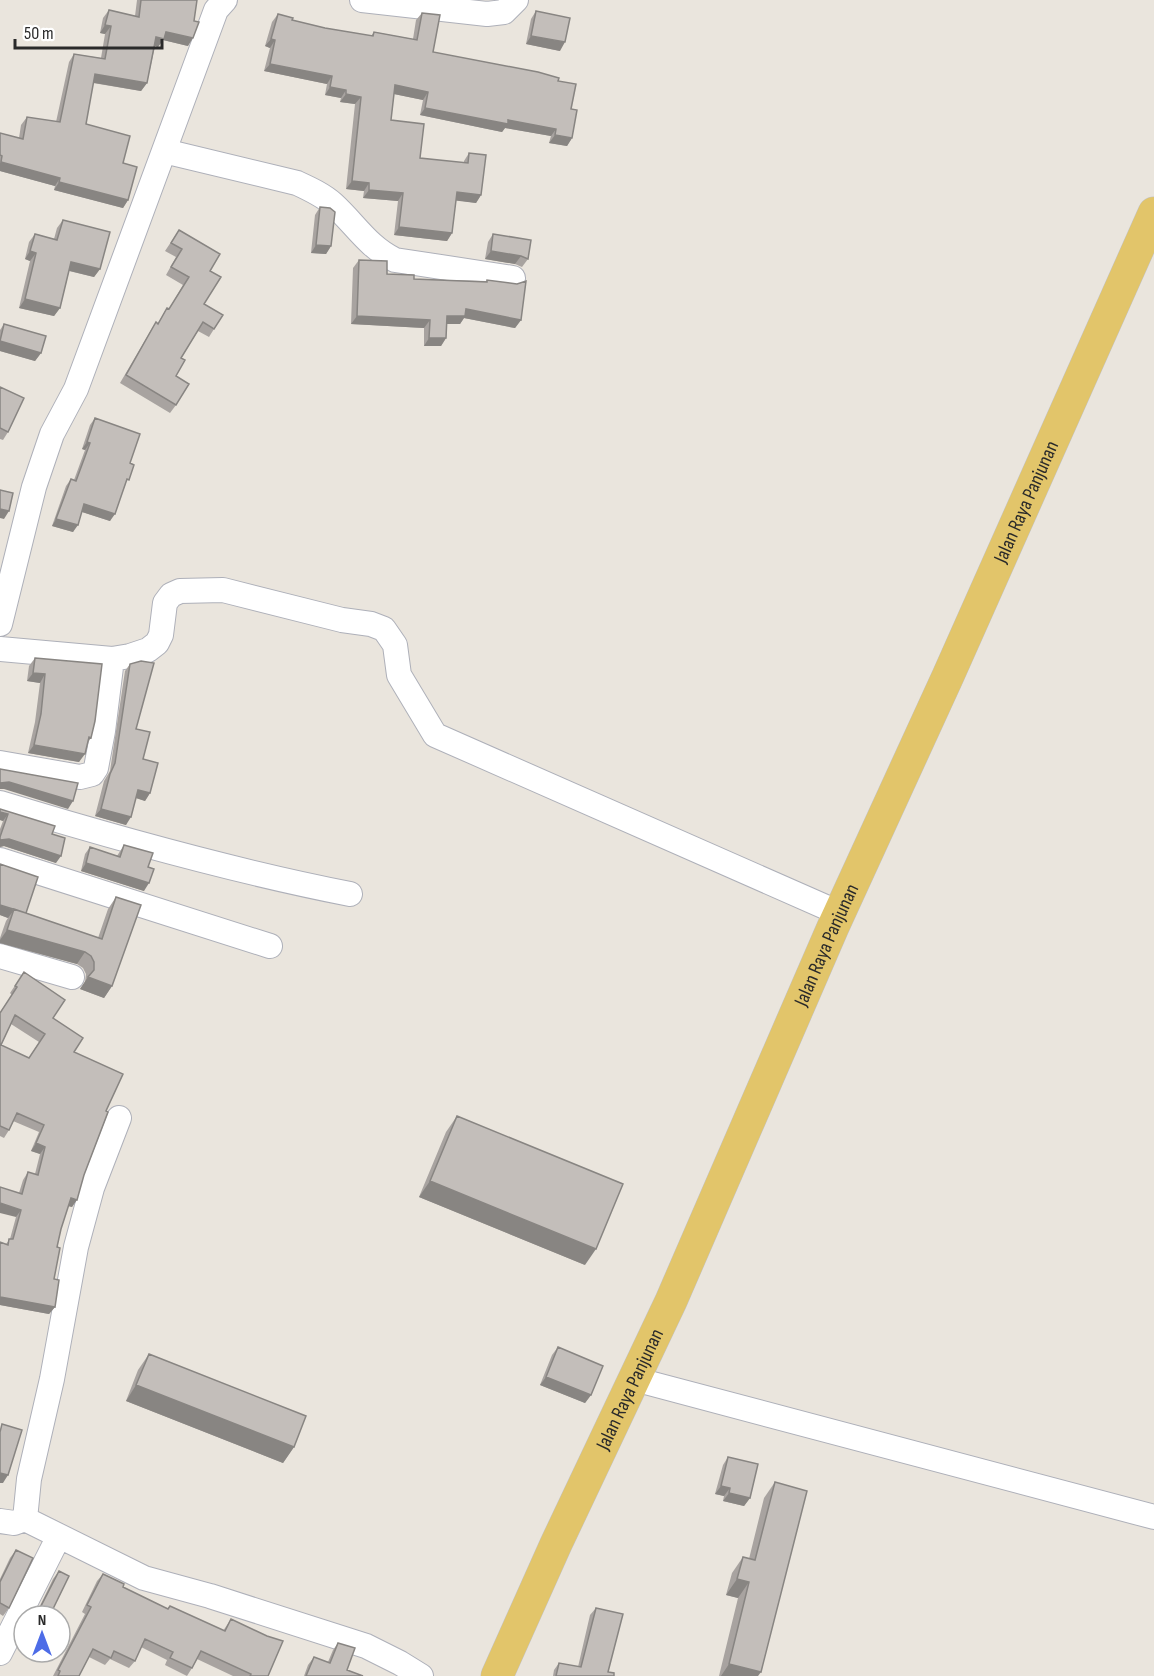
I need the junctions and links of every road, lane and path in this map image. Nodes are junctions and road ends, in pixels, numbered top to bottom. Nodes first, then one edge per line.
1 (225, 0) edge
2 (362, 0) edge
3 (516, 0) edge
4 (164, 151) junction
5 (1154, 213) edge
6 (513, 278) dead end
7 (0, 624) edge
8 (0, 649) edge
9 (112, 659) junction
10 (0, 763) edge
11 (0, 803) edge
12 (0, 860) edge
13 (350, 894) dead end
14 (839, 913) junction
15 (270, 946) dead end
16 (0, 956) edge
17 (72, 977) dead end
18 (119, 1118) dead end
19 (650, 1383) junction
20 (1154, 1517) edge
21 (25, 1519) junction
22 (0, 1521) edge
23 (59, 1536) junction
24 (0, 1653) edge
25 (421, 1676) edge
26 (497, 1676) edge

1 - 4 street
2 - 3 street
4 - 6 street
4 - 7 street
5 - 14 main road, Jalan Raya Panjunan
8 - 9 street
9 - 10 street
9 - 14 street
11 - 13 street
12 - 15 street
14 - 19 main road, Jalan Raya Panjunan
16 - 17 street
18 - 21 street
19 - 20 street
19 - 26 main road, Jalan Raya Panjunan
21 - 22 street
21 - 23 street
23 - 24 street
23 - 25 street

